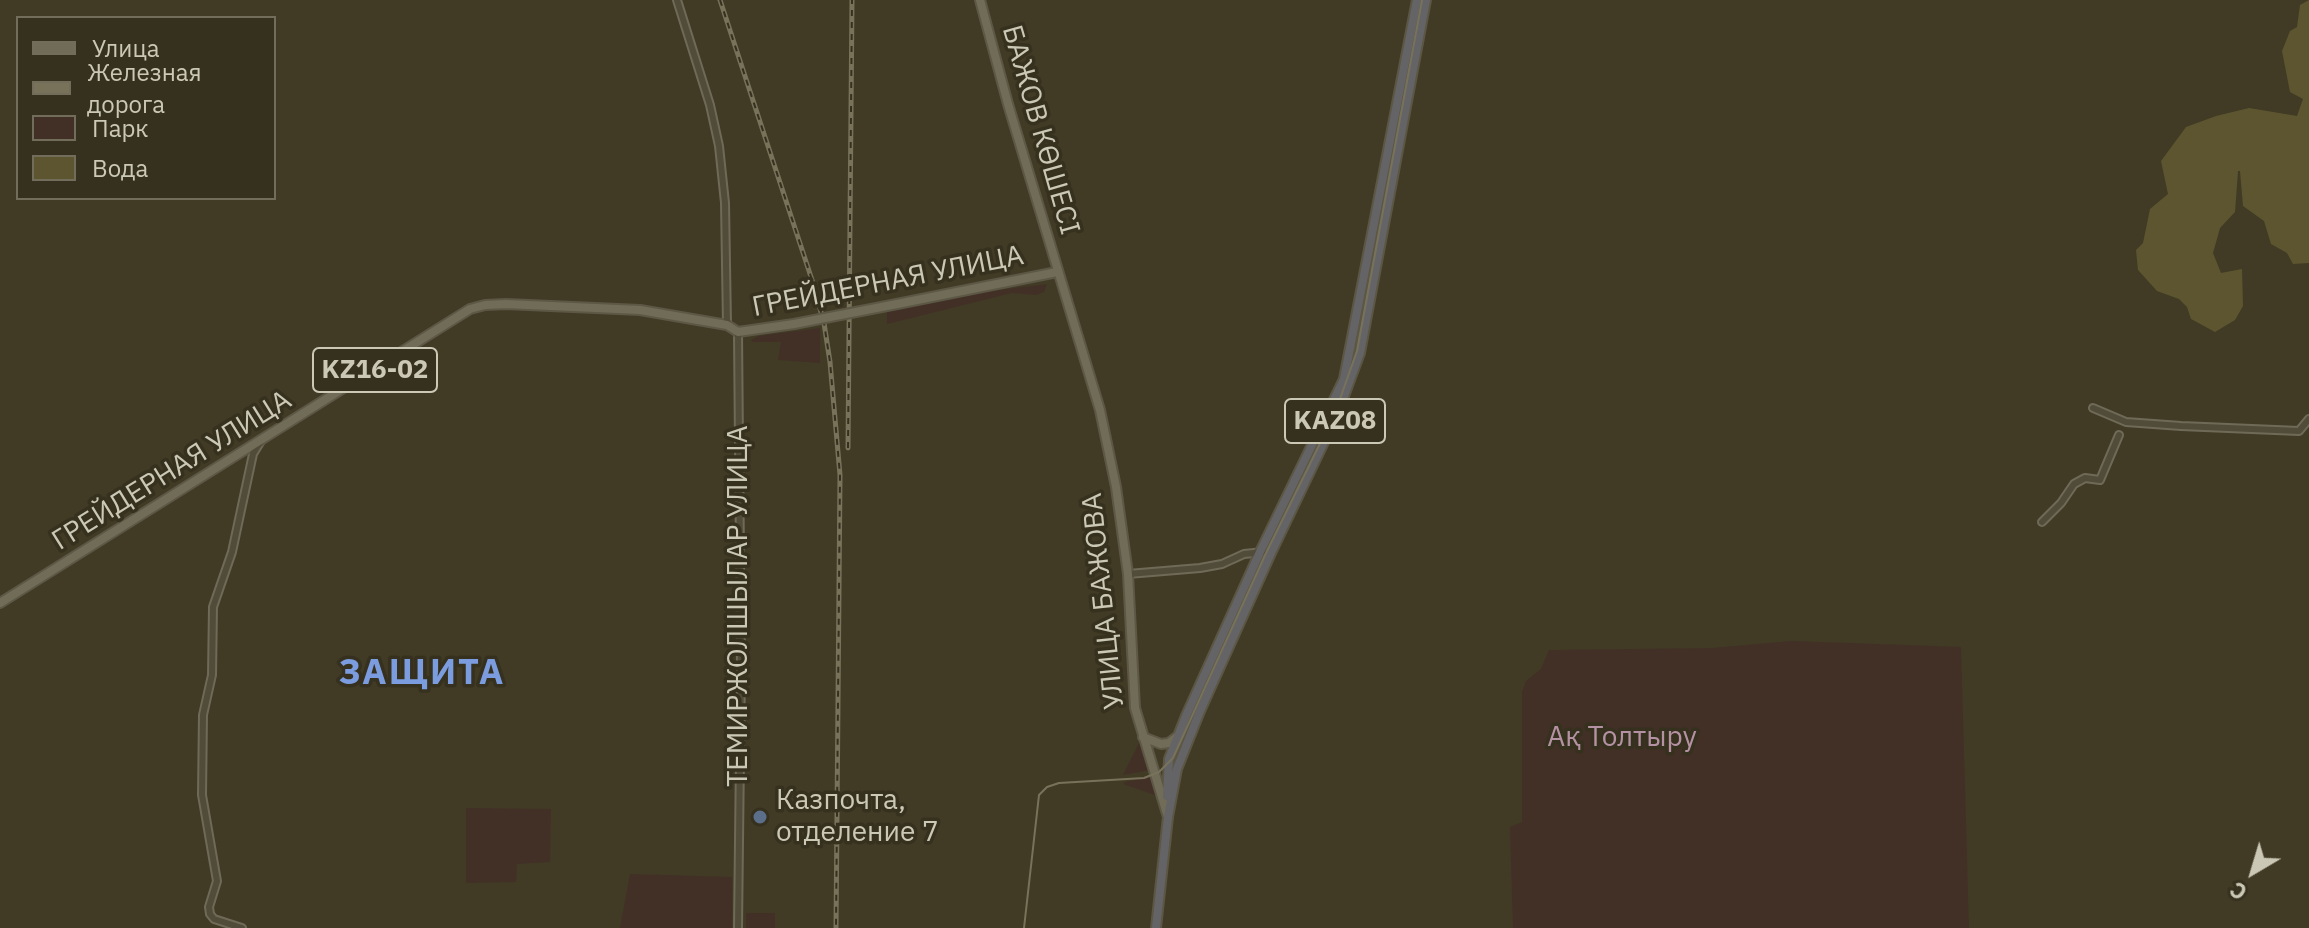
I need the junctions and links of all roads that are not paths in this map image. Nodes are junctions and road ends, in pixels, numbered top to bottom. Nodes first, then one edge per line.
1 (677, 0) edge
2 (980, 0) edge
3 (1417, 0) edge
4 (1426, 0) edge
5 (1057, 272) junction
6 (727, 325) junction
7 (738, 332) junction
8 (2093, 408) dead end
9 (2309, 419) edge
10 (2119, 435) dead end
11 (263, 439) junction
12 (235, 456) junction
13 (249, 474) junction
14 (2042, 522) dead end
15 (1260, 552) junction
16 (1271, 553) junction
17 (1128, 574) junction
18 (0, 603) edge
19 (1142, 736) junction
20 (1178, 736) junction
21 (1168, 817) junction
22 (242, 928) edge
23 (738, 928) edge
24 (1156, 928) edge

1 - 6 street
2 - 5 main road, БАЖОВ КӨШЕСІ
3 - 15 highway
4 - 16 highway, KAZ08
5 - 7 main road, ГРЕЙДЕРНАЯ УЛИЦА, bridge
5 - 17 main road, УЛИЦА БАЖОВА
6 - 7 main road, ГРЕЙДЕРНАЯ УЛИЦА / KZ16-02
6 - 11 main road, ГРЕЙДЕРНАЯ УЛИЦА / KZ16-02
7 - 23 street, ТЕМИРЖОЛШЫЛАР УЛИЦА
8 - 9 street
10 - 14 street
11 - 12 main road, ГРЕЙДЕРНАЯ УЛИЦА / KZ16-02
11 - 13 street
12 - 13 street
12 - 18 main road, ГРЕЙДЕРНАЯ УЛИЦА / KZ16-02
13 - 22 street
15 - 16 street
15 - 17 street
15 - 20 highway
16 - 21 highway, KAZ08
17 - 19 main road, УЛИЦА БАЖОВА
19 - 20 main road
19 - 21 main road, УЛИЦА БАЖОВА
20 - 21 highway
21 - 24 highway, УЛИЦА БАЖОВА

